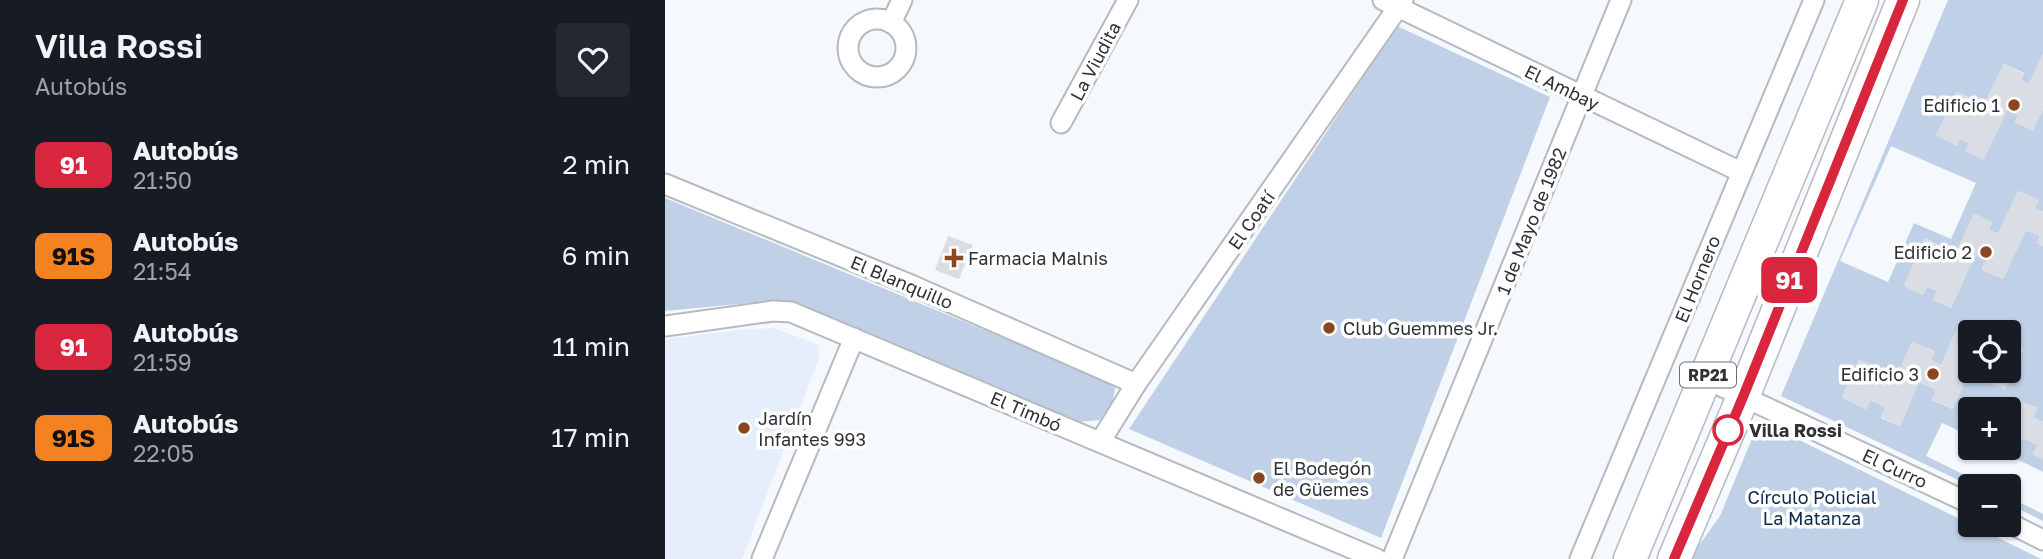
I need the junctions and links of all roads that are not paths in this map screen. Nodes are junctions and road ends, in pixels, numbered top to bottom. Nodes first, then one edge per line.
1 (902, 0) edge
2 (1128, 0) edge
3 (1621, 0) edge
4 (1814, 0) edge
5 (1862, 0) edge
6 (1903, 0) edge
7 (1395, 3) edge
8 (891, 23) dead end
9 (1582, 97) junction
10 (1061, 122) dead end
11 (1741, 172) junction
12 (665, 184) edge
13 (665, 326) edge
14 (854, 338) junction
15 (1706, 379) junction
16 (1136, 384) junction
17 (1743, 397) junction
18 (1100, 442) junction
19 (1958, 498) edge
20 (2021, 529) edge
21 (2043, 540) edge
22 (762, 559) edge
23 (1377, 559) edge
24 (1392, 559) edge
25 (1580, 559) edge
26 (1630, 559) edge
27 (1674, 559) edge

1 - 8 street
2 - 10 street, La Viudita
3 - 9 street, 1 de Mayo de 1982
4 - 11 street, El Hornero
5 - 15 main road, RP21
6 - 17 main road, RP21
7 - 9 street, El Ambay
7 - 16 street, El Coatí
9 - 11 street, El Ambay
9 - 24 street, 1 de Mayo de 1982
11 - 25 street, El Hornero
12 - 16 street, El Blanquillo
13 - 14 street, El Timbó
14 - 18 street, El Timbó
14 - 22 street
15 - 17 street, El Curro
15 - 26 main road, RP21
16 - 18 street, El Coatí
17 - 19 street, El Curro
17 - 27 main road, RP21
18 - 23 street, El Timbó
20 - 21 street

